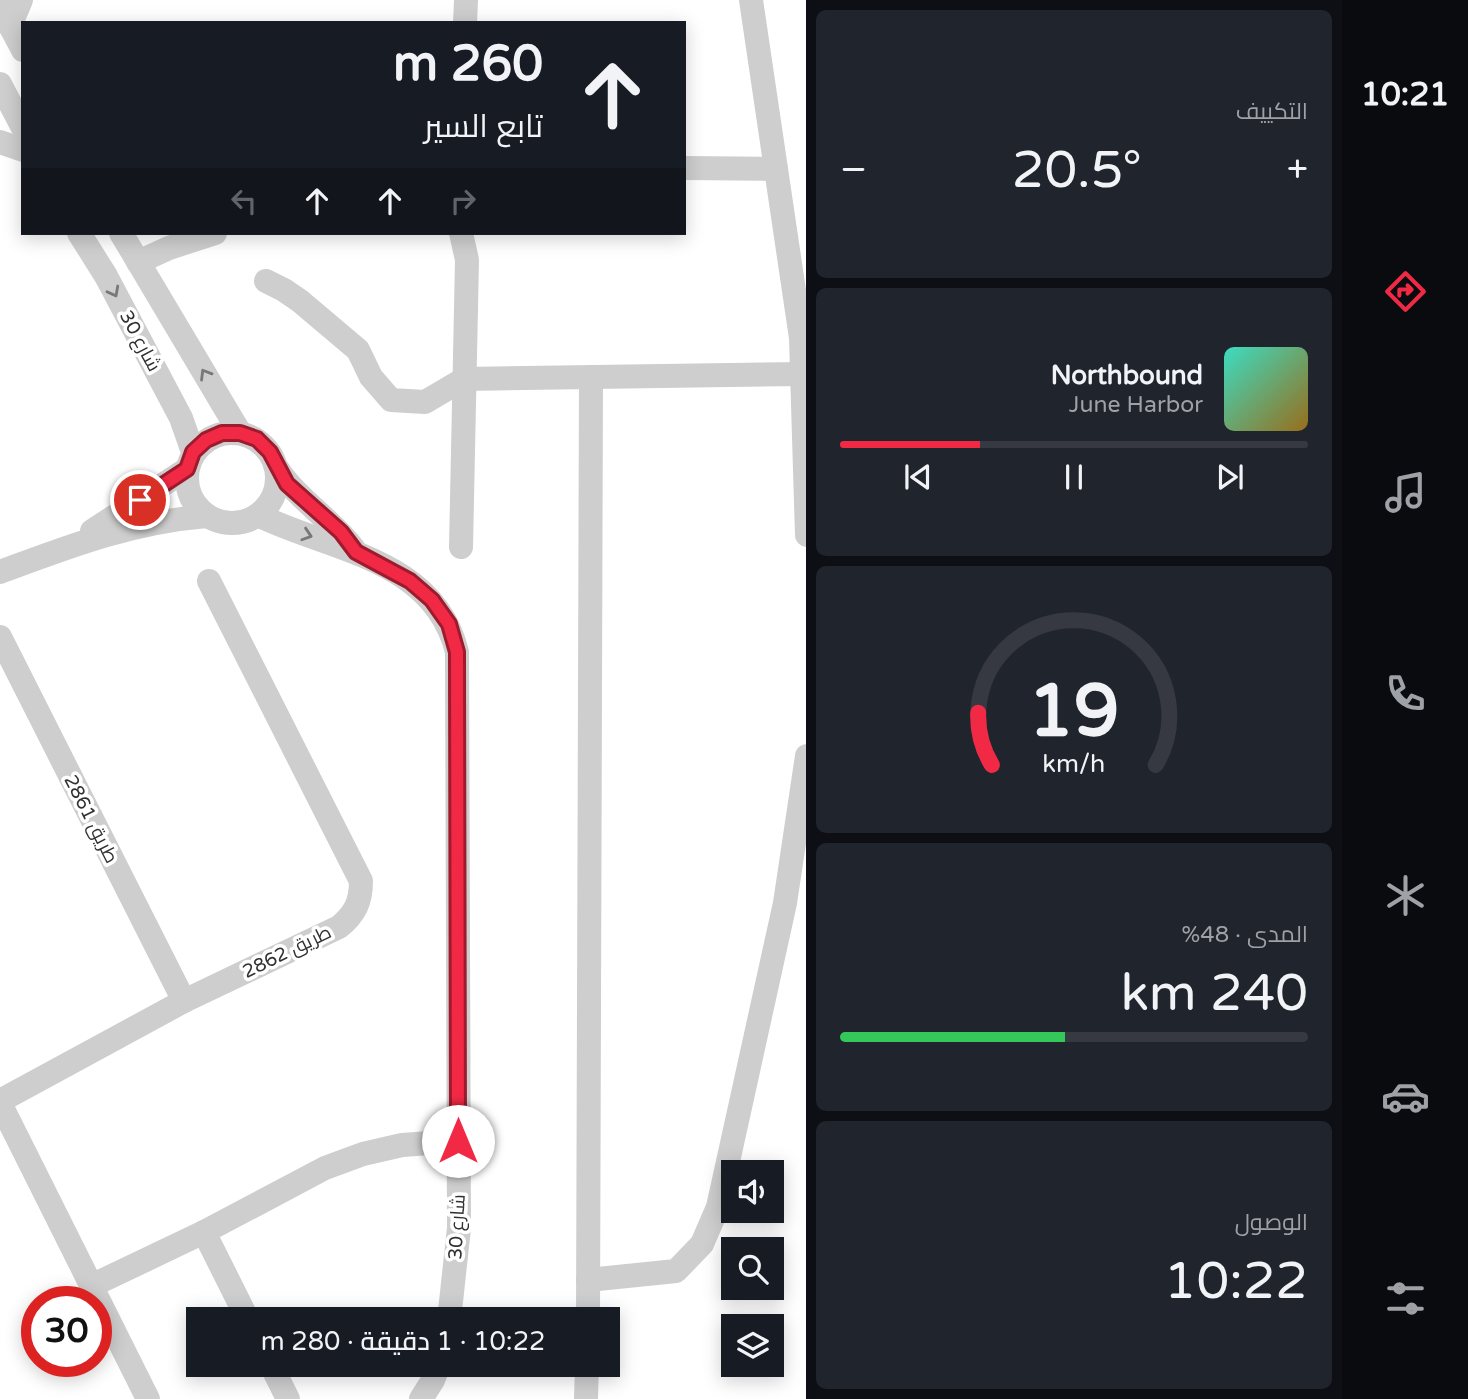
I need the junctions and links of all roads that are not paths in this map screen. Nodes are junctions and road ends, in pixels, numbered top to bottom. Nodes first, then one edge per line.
1 (21, 0) edge
2 (466, 0) edge
3 (751, 0) edge
4 (5, 16) edge
5 (465, 21) edge
6 (21, 46) edge
7 (0, 84) edge
8 (21, 124) edge
9 (0, 142) edge
10 (21, 149) edge
11 (686, 168) edge
12 (776, 169) junction
13 (80, 235) edge
14 (122, 235) edge
15 (209, 235) edge
16 (462, 235) edge
17 (138, 262) junction
18 (266, 281) dead end
19 (802, 374) junction
20 (591, 377) junction
21 (464, 379) junction
22 (240, 433) junction
23 (190, 461) junction
24 (277, 468) junction
25 (806, 503) edge
26 (258, 515) junction
27 (206, 516) junction
28 (71, 545) junction
29 (461, 547) dead end
30 (356, 552) junction
31 (0, 572) edge
32 (209, 581) dead end
33 (0, 637) edge
34 (806, 763) edge
35 (184, 1001) junction
36 (0, 1102) edge
37 (458, 1141) junction
38 (204, 1231) junction
39 (588, 1280) junction
40 (91, 1286) joint
41 (242, 1307) edge
42 (450, 1307) edge
43 (588, 1307) edge
44 (112, 1328) edge
45 (277, 1377) edge
46 (434, 1377) edge
47 (587, 1377) edge
48 (148, 1399) edge
49 (288, 1399) edge
50 (421, 1399) edge
51 (586, 1399) edge

1 - 4 street
2 - 5 street
3 - 12 street
4 - 6 street
7 - 8 street
9 - 10 street
11 - 12 street
12 - 19 street
13 -> 23 street, شارع 30
14 - 17 street, شارع 30
15 - 17 street
16 - 21 street
22 -> 17 street, شارع 30
18 - 21 street
19 - 20 street
19 - 25 street
20 - 21 street
20 - 39 street
21 - 29 street
22 - 23 street
22 - 24 street, شارع 30
23 - 27 street, شارع 30
23 - 28 street
24 - 26 street
24 - 30 street, شارع 30
26 - 27 street
26 -> 30 street, شارع 30
27 - 28 street
28 - 31 street
30 - 37 street, شارع 30
32 - 35 street, طريق 2862
33 - 35 street, طريق 2861
34 - 39 street
35 - 36 street, طريق 2862
36 - 40 street
37 - 38 street
37 - 42 street, شارع 30
38 - 40 street
38 - 41 street
39 - 43 street
44 - 48 street
45 - 49 street
46 - 50 street
47 - 51 street

